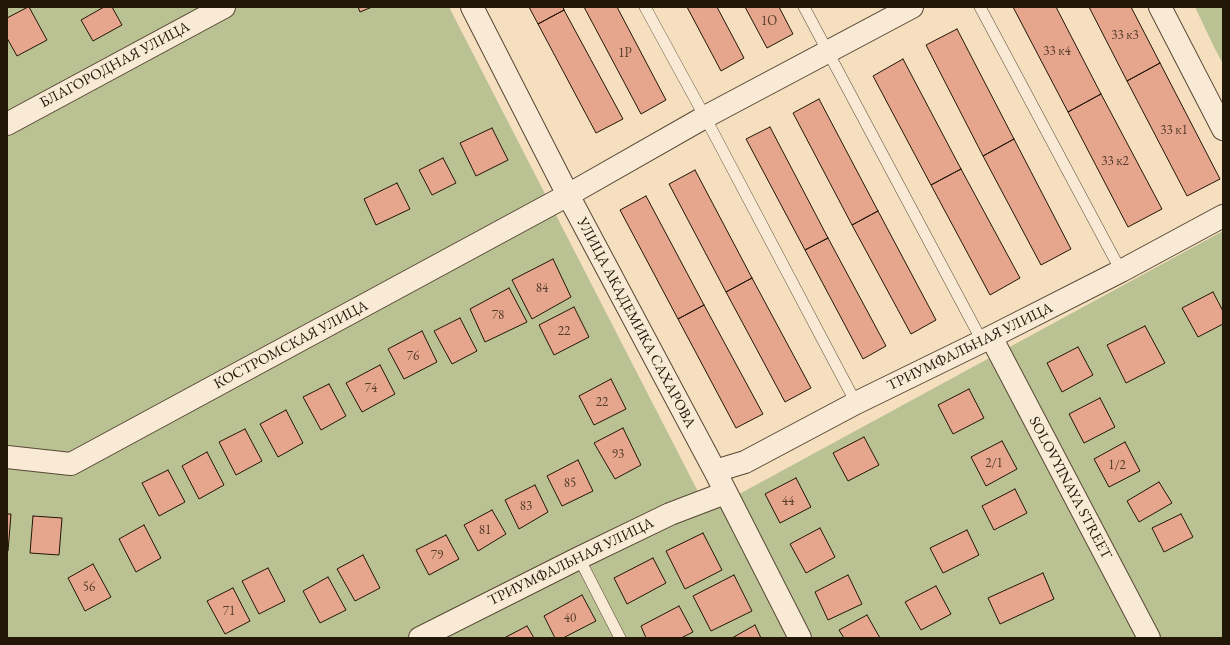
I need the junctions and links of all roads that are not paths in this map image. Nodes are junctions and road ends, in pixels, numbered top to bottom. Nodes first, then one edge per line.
1 (224, 7) edge
2 (472, 7) edge
3 (645, 7) edge
4 (804, 7) edge
5 (912, 7) edge
6 (980, 7) edge
7 (1160, 7) edge
8 (828, 53) junction
9 (705, 117) junction
10 (7, 124) edge
11 (1223, 129) edge
12 (568, 195) junction
13 (1223, 216) edge
14 (1121, 271) junction
15 (986, 339) junction
16 (856, 403) junction
17 (7, 457) edge
18 (715, 472) junction
19 (725, 493) junction
20 (579, 558) junction
21 (434, 635) edge
22 (620, 638) edge
23 (800, 638) edge
24 (1149, 638) edge

1 - 10 street, БЛАГОРОДНАЯ УЛИЦА
2 - 12 street, УЛИЦА АКАДЕМИКА САХАРОВА
3 - 9 lane
4 - 8 lane
5 - 8 street, КОСТРОМСКАЯ УЛИЦА
6 - 14 lane
7 - 11 street
8 - 9 street, КОСТРОМСКАЯ УЛИЦА
8 - 15 lane
9 - 12 street, КОСТРОМСКАЯ УЛИЦА
9 - 16 lane
12 - 17 street, КОСТРОМСКАЯ УЛИЦА
12 - 18 street, УЛИЦА АКАДЕМИКА САХАРОВА
13 - 14 street, ТРИУМФАЛЬНАЯ УЛИЦА
14 - 15 street, ТРИУМФАЛЬНАЯ УЛИЦА
15 - 16 street, ТРИУМФАЛЬНАЯ УЛИЦА
15 - 24 street, SOLOVYINAYA STREET
16 - 18 street, ТРИУМФАЛЬНАЯ УЛИЦА
18 - 19 street, УЛИЦА АКАДЕМИКА САХАРОВА
19 - 20 street, ТРИУМФАЛЬНАЯ УЛИЦА
19 - 23 street, УЛИЦА АКАДЕМИКА САХАРОВА
20 - 21 street, ТРИУМФАЛЬНАЯ УЛИЦА
20 - 22 lane

